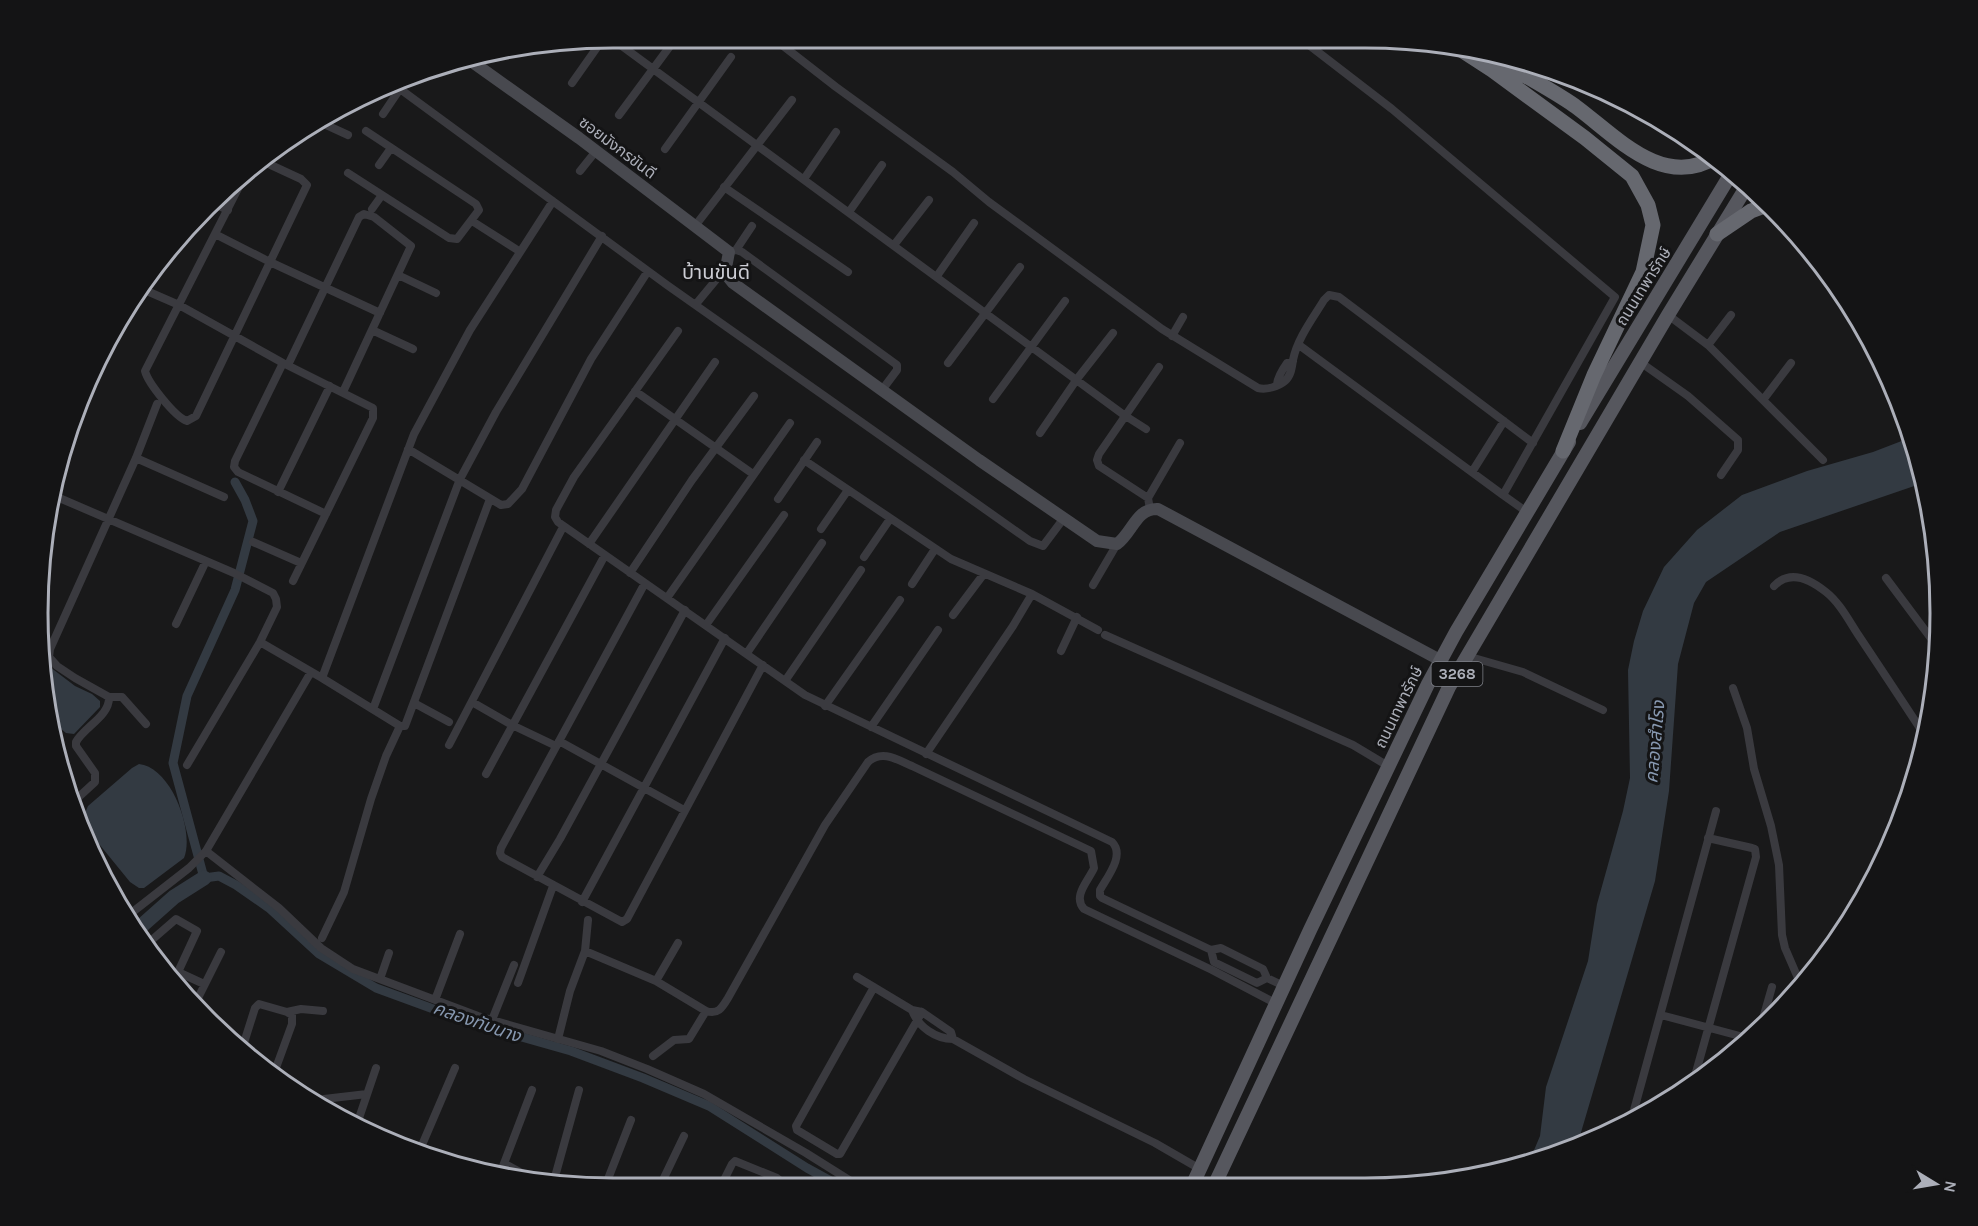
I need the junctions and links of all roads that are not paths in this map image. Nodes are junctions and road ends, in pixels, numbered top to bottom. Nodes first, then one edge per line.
1 (596, 48) edge
2 (624, 48) edge
3 (668, 48) edge
4 (786, 48) edge
5 (1313, 48) edge
6 (731, 57) dead end
7 (1475, 59) edge
8 (476, 65) edge
9 (1510, 67) edge
10 (652, 69) junction
11 (572, 83) dead end
12 (400, 89) edge
13 (399, 90) edge
14 (792, 100) dead end
15 (698, 102) junction
16 (383, 114) dead end
17 (619, 115) dead end
18 (328, 125) edge
19 (366, 131) dead end
20 (836, 132) dead end
21 (348, 135) dead end
22 (756, 144) junction
23 (391, 148) junction
24 (665, 149) dead end
25 (596, 151) junction
26 (1705, 162) edge
27 (270, 164) edge
28 (380, 165) dead end
29 (882, 165) dead end
30 (580, 171) dead end
31 (348, 173) dead end
32 (804, 179) junction
33 (1727, 180) edge
34 (724, 187) junction
35 (238, 190) edge
36 (1743, 193) edge
37 (382, 195) junction
38 (929, 200) dead end
39 (553, 201) junction
40 (220, 206) edge
41 (1759, 208) edge
42 (372, 209) dead end
43 (228, 210) junction
44 (849, 212) junction
45 (472, 221) junction
46 (974, 223) dead end
47 (695, 226) junction
48 (752, 226) dead end
49 (215, 234) junction
50 (1717, 234) junction
51 (602, 236) junction
52 (894, 245) junction
53 (519, 251) junction
54 (733, 251) junction
55 (270, 262) junction
56 (1020, 267) dead end
57 (724, 268) junction
58 (648, 271) junction
59 (848, 272) dead end
60 (398, 275) junction
61 (937, 276) junction
62 (324, 288) junction
63 (148, 292) edge
64 (436, 293) dead end
65 (1065, 301) dead end
66 (696, 304) junction
67 (178, 305) junction
68 (380, 313) junction
69 (986, 313) junction
70 (1668, 315) junction
71 (1731, 315) dead end
72 (1183, 317) dead end
73 (372, 330) junction
74 (678, 331) dead end
75 (1113, 333) dead end
76 (232, 336) junction
77 (1172, 336) junction
78 (1299, 345) junction
79 (1708, 345) junction
80 (1033, 346) junction
81 (413, 349) dead end
82 (715, 362) dead end
83 (1640, 362) junction
84 (948, 363) dead end
85 (1791, 363) dead end
86 (285, 364) junction
87 (1159, 367) dead end
88 (1077, 380) junction
89 (330, 386) junction
90 (882, 390) junction
91 (635, 391) junction
92 (343, 392) junction
93 (754, 396) dead end
94 (993, 399) dead end
95 (1763, 400) junction
96 (157, 404) dead end
97 (1124, 415) junction
98 (676, 420) junction
99 (1504, 421) junction
100 (790, 423) dead end
101 (1146, 429) dead end
102 (1040, 433) dead end
103 (817, 442) dead end
104 (1180, 443) dead end
105 (1533, 443) junction
106 (716, 448) junction
107 (408, 449) junction
108 (1563, 451) junction
109 (136, 458) junction
110 (804, 460) junction
111 (1823, 460) dead end
112 (1472, 472) junction
113 (753, 474) junction
114 (1721, 475) dead end
115 (460, 479) junction
116 (848, 490) junction
117 (279, 492) junction
118 (1503, 495) junction
119 (60, 497) edge
120 (224, 497) dead end
121 (490, 498) junction
122 (778, 499) dead end
123 (1149, 503) junction
124 (1527, 512) junction
125 (326, 514) junction
126 (784, 515) dead end
127 (1064, 518) junction
128 (108, 519) junction
129 (890, 519) junction
130 (563, 527) junction
131 (821, 529) dead end
132 (253, 542) dead end
133 (822, 543) dead end
134 (589, 544) junction
135 (1117, 544) junction
136 (935, 549) junction
137 (605, 555) junction
138 (864, 557) dead end
139 (206, 561) junction
140 (301, 563) junction
141 (861, 570) dead end
142 (630, 573) junction
143 (983, 575) junction
144 (1886, 578) dead end
145 (292, 581) dead end
146 (645, 583) junction
147 (912, 584) dead end
148 (1093, 585) dead end
149 (1774, 586) dead end
150 (1032, 594) junction
151 (667, 598) junction
152 (900, 600) dead end
153 (685, 610) junction
154 (953, 615) dead end
155 (1077, 618) junction
156 (176, 624) dead end
157 (706, 625) junction
158 (938, 630) dead end
159 (1929, 636) edge
160 (724, 638) junction
161 (260, 642) junction
162 (1061, 651) dead end
163 (747, 653) junction
164 (49, 654) edge
165 (1467, 656) junction
166 (50, 658) edge
167 (1440, 660) junction
168 (763, 665) junction
169 (311, 672) junction
170 (322, 678) junction
171 (785, 681) junction
172 (1733, 688) dead end
173 (109, 697) junction
174 (472, 702) junction
175 (414, 703) junction
176 (825, 706) junction
177 (373, 709) junction
178 (1602, 710) dead end
179 (449, 722) dead end
180 (146, 724) dead end
181 (512, 725) junction
182 (1918, 725) edge
183 (399, 726) junction
184 (871, 727) junction
185 (558, 743) junction
186 (449, 745) dead end
187 (926, 754) junction
188 (600, 764) junction
189 (187, 765) dead end
190 (1388, 766) junction
191 (486, 774) dead end
192 (644, 787) junction
193 (79, 797) edge
194 (684, 810) junction
195 (1716, 811) dead end
196 (1708, 838) junction
197 (206, 851) junction
198 (537, 877) junction
199 (553, 886) junction
200 (1328, 892) junction
201 (1348, 901) junction
202 (582, 902) junction
203 (133, 911) edge
204 (588, 920) dead end
205 (460, 933) dead end
206 (322, 938) dead end
207 (153, 940) edge
208 (678, 943) dead end
209 (1211, 950) junction
210 (585, 951) junction
211 (221, 952) dead end
212 (389, 953) dead end
213 (514, 965) dead end
214 (178, 973) edge
215 (857, 977) dead end
216 (1797, 977) edge
217 (181, 978) edge
218 (1267, 978) junction
219 (380, 979) junction
220 (656, 981) junction
221 (518, 983) dead end
222 (204, 984) junction
223 (1284, 986) junction
224 (874, 987) junction
225 (1772, 987) dead end
226 (198, 997) edge
227 (435, 1000) junction
228 (1276, 1004) junction
229 (323, 1011) dead end
230 (706, 1011) junction
231 (912, 1011) junction
232 (287, 1012) junction
233 (922, 1012) junction
234 (1661, 1014) junction
235 (1764, 1014) edge
236 (492, 1020) junction
237 (916, 1022) junction
238 (1709, 1027) junction
239 (1740, 1036) edge
240 (558, 1039) junction
241 (953, 1039) junction
242 (244, 1041) edge
243 (652, 1056) dead end
244 (276, 1066) edge
245 (376, 1068) dead end
246 (454, 1068) dead end
247 (1697, 1070) edge
248 (532, 1090) dead end
249 (579, 1090) dead end
250 (367, 1094) junction
251 (324, 1099) dead end
252 (1634, 1110) edge
253 (359, 1118) edge
254 (631, 1120) dead end
255 (684, 1136) dead end
256 (422, 1145) edge
257 (504, 1164) junction
258 (503, 1167) edge
259 (513, 1169) edge
260 (1200, 1169) junction
261 (556, 1175) edge
262 (608, 1178) edge
263 (664, 1178) edge
264 (725, 1178) edge
265 (777, 1178) edge
266 (846, 1178) edge
267 (1196, 1178) edge
268 (1218, 1178) edge

1 - 11 street
2 - 10 street
3 - 10 street
4 - 77 street
5 - 105 street
6 - 15 street
7 - 108 highway
8 - 25 street, ซอยมังกรขันดี
9 - 26 highway
10 - 15 street
10 - 17 street
12 - 39 street
13 - 16 street
14 - 22 street
15 - 22 street
15 - 24 street
18 - 21 street
19 - 23 street
20 - 32 street
22 - 32 street
22 - 34 street
23 - 28 street
23 - 45 street
25 - 30 street
25 - 47 street, ซอยมังกรขันดี
27 - 55 street
29 - 44 street
31 - 37 street
32 - 44 street
33 - 108 main road, ถนนเทพารักษ์ / 3268
34 - 47 street
34 - 59 street
35 - 43 street
36 - 50 main road, 3268
37 - 42 street
37 - 45 street
38 - 52 street
39 - 51 street
39 - 53 street
40 - 43 street
41 - 50 highway
43 - 49 street
44 - 52 street
45 - 53 street
46 - 61 street
47 - 54 street, ซอยมังกรขันดี
48 - 54 street
49 - 55 street
49 - 67 street
50 - 70 main road, 3268
51 - 58 street
51 - 115 street
52 - 61 street
53 - 107 street
54 - 57 street
54 - 90 street
55 - 62 street
55 - 76 street
56 - 69 street
57 - 66 street
57 - 90 street
58 - 66 street
58 - 121 street
60 - 62 street
60 - 64 street
60 - 68 street
61 - 69 street
62 - 68 street
62 - 86 street
63 - 67 street
65 - 80 street
66 - 127 street
67 - 76 street
67 - 76 street
68 - 73 street
69 - 80 street
69 - 84 street
70 - 79 street
70 - 83 main road, 3268
71 - 79 street
72 - 77 street
73 - 81 street
73 - 92 street
74 - 91 street
75 - 88 street
76 - 86 street
77 - 78 street
78 - 99 street
78 - 112 street
79 - 95 street
80 - 88 street
80 - 94 street
82 - 98 street
83 - 114 street
83 - 165 main road, 3268
85 - 95 street
86 - 89 street
86 - 117 street
87 - 97 street
88 - 97 street
88 - 102 street
89 - 92 street
89 - 117 street
90 - 127 street
91 - 98 street
91 - 130 street
92 - 125 street
93 - 106 street
95 - 111 street
96 - 109 street
97 - 101 street
97 - 123 street
98 - 106 street
98 - 134 street
99 - 105 street
99 - 112 street
100 - 113 street
103 - 110 street
104 - 123 street
105 - 118 street
106 - 113 street
106 - 142 street
107 - 115 street
107 - 170 street
108 - 124 main road, ถนนเทพารักษ์ / 3268
109 - 120 street
109 - 128 street
110 - 116 street
110 - 122 street
112 - 118 street
113 - 151 street
115 - 121 street
115 - 177 street
116 - 129 street
116 - 131 street
117 - 125 street
118 - 124 street
119 - 128 street
121 - 175 street
123 - 135 street
123 - 167 street
124 - 167 main road, ถนนเทพารักษ์ / 3268
125 - 140 street
126 - 157 street
127 - 135 street
128 - 139 street
128 - 164 street
129 - 136 street
129 - 138 street
130 - 134 street
130 - 174 street
132 - 140 street
133 - 163 street
134 - 137 street
135 - 148 street
136 - 143 street
136 - 147 street
137 - 142 street
137 - 181 street
139 - 156 street
139 - 161 street
140 - 145 street
141 - 171 street
142 - 146 street
143 - 150 street
143 - 154 street
144 - 159 street
146 - 151 street
146 - 185 street
149 - 182 street
150 - 155 street
150 - 187 street
151 - 153 street
152 - 176 street
153 - 157 street
153 - 188 street
155 - 162 street
155 - 190 street
157 - 160 street
158 - 184 street
160 - 163 street
160 - 192 street
161 - 169 street
161 - 189 street
163 - 168 street
165 - 178 street
165 - 201 main road, 3268
166 - 173 street
167 - 190 main road, ถนนเทพารักษ์ / 3268
168 - 171 street
168 - 194 street
169 - 170 street
169 - 197 street
170 - 177 street
171 - 176 street
172 - 216 street
173 - 180 street
173 - 193 street
174 - 181 street
174 - 186 street
175 - 179 street
175 - 183 street
176 - 184 street
177 - 183 street
181 - 185 street
181 - 191 street
183 - 206 street
184 - 187 street
185 - 188 street
185 - 198 street
187 - 209 street
188 - 192 street
188 - 198 street
190 - 200 main road, ถนนเทพารักษ์ / 3268
192 - 194 street
192 - 202 street
194 - 202 street
195 - 196 street
196 - 234 street
196 - 238 street
197 - 203 street
197 - 219 street
198 - 199 street
199 - 202 street
199 - 221 street
200 - 201 street
200 - 223 main road, ถนนเทพารักษ์ / 3268
201 - 268 main road, 3268
204 - 210 street
205 - 227 street
207 - 214 street
208 - 220 street
209 - 218 street
209 - 218 street
210 - 220 street
210 - 240 street
211 - 222 street
212 - 219 street
213 - 236 street
215 - 224 street
217 - 222 street
218 - 223 street
219 - 227 street
220 - 230 street
222 - 226 street
223 - 228 main road, ถนนเทพารักษ์ / 3268
224 - 231 street
224 - 237 street
225 - 235 street
227 - 236 street
228 - 230 street
228 - 260 main road, ถนนเทพารักษ์ / 3268
229 - 232 street
230 - 243 street
231 - 233 street
231 - 237 street
232 - 242 street
232 - 244 street
233 - 237 street
233 - 241 street
234 - 238 street
234 - 252 street
236 - 240 street
237 - 241 street
238 - 239 street
238 - 247 street
240 - 266 street
241 - 260 street
245 - 250 street
246 - 256 street
248 - 257 street
249 - 261 street
250 - 251 street
250 - 253 street
254 - 262 street
255 - 263 street
257 - 258 street
257 - 259 street
260 - 267 main road, ถนนเทพารักษ์ / 3268
264 - 265 street

